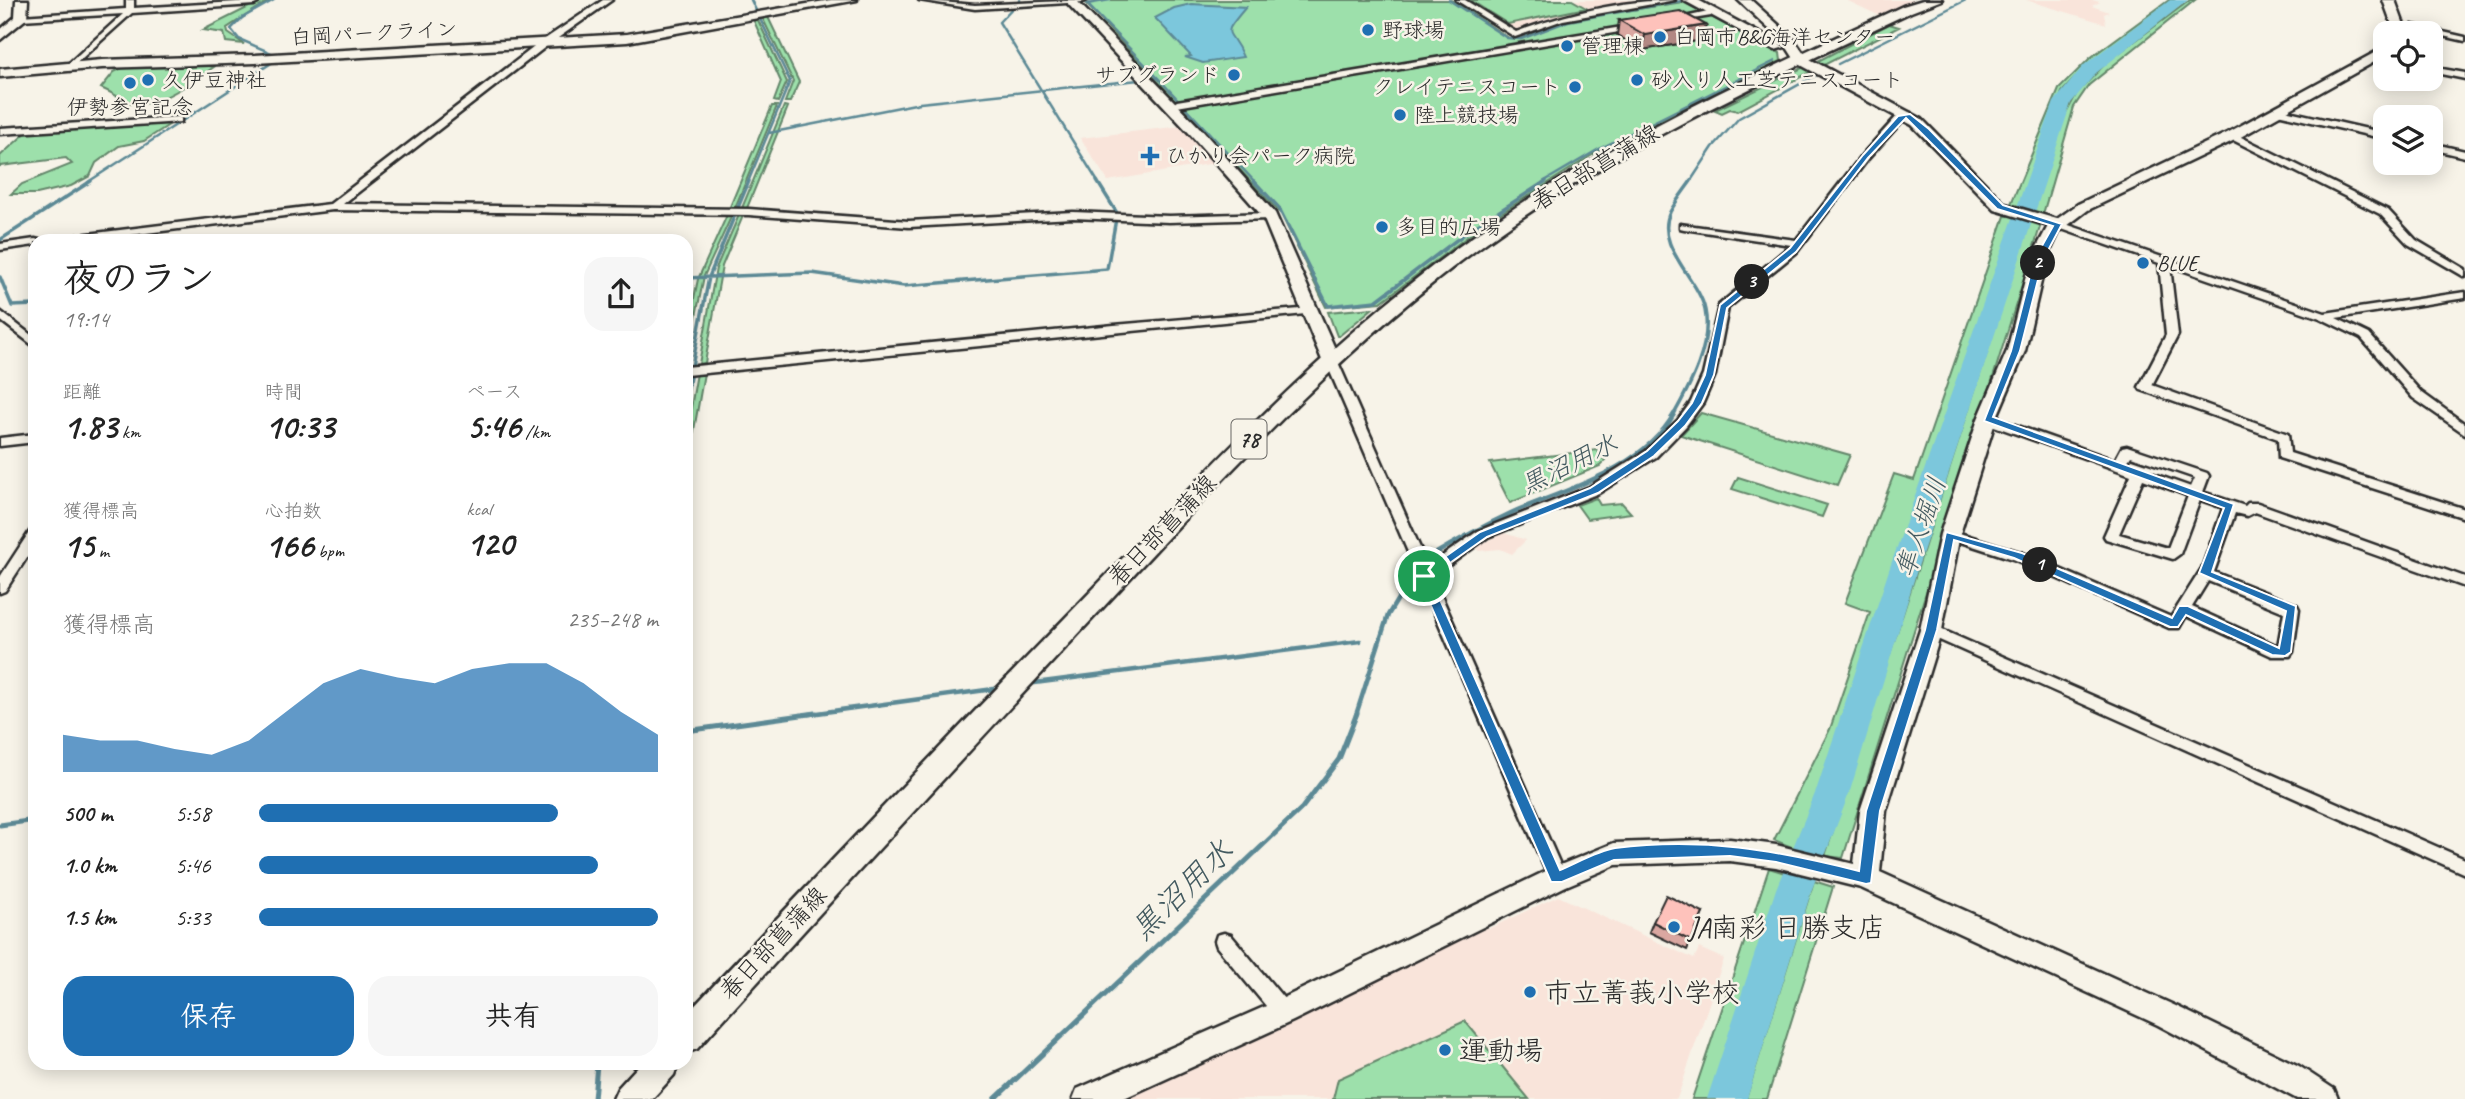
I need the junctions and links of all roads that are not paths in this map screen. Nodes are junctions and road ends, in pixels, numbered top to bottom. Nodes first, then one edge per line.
1 (22, 0) edge
2 (130, 0) edge
3 (609, 0) edge
4 (616, 0) edge
5 (851, 0) edge
6 (923, 0) edge
7 (1460, 0) edge
8 (1671, 0) edge
9 (1689, 0) edge
10 (1744, 0) edge
11 (1936, 0) edge
12 (2389, 0) edge
13 (1075, 1) edge
14 (254, 3) dead end
15 (130, 11) junction
16 (1708, 14) dead end
17 (21, 18) junction
18 (1669, 21) edge
19 (2397, 21) edge
20 (1644, 25) edge
21 (2443, 34) edge
22 (0, 36) edge
23 (2465, 39) edge
24 (545, 43) junction
25 (1779, 47) dead end
26 (1801, 60) junction
27 (2373, 60) edge
28 (71, 66) junction
29 (2443, 72) edge
30 (0, 73) edge
31 (2465, 76) edge
32 (1177, 104) dead end
33 (2276, 111) junction
34 (1908, 116) junction
35 (178, 120) dead end
36 (0, 131) edge
37 (2373, 133) edge
38 (2232, 136) junction
39 (2443, 148) edge
40 (2465, 153) edge
41 (333, 207) junction
42 (1270, 216) junction
43 (2057, 224) junction
44 (1684, 226) dead end
45 (109, 234) edge
46 (28, 243) edge
47 (1797, 243) junction
48 (0, 247) edge
49 (2164, 261) junction
50 (2465, 274) edge
51 (2465, 295) edge
52 (1312, 311) junction
53 (0, 314) edge
54 (2324, 316) junction
55 (28, 338) edge
56 (1331, 360) junction
57 (693, 370) edge
58 (1987, 419) junction
59 (2463, 426) edge
60 (28, 439) edge
61 (0, 442) edge
62 (2119, 466) junction
63 (2139, 473) junction
64 (2193, 493) junction
65 (2231, 506) junction
66 (2465, 514) edge
67 (1950, 534) junction
68 (28, 545) edge
69 (2205, 573) junction
70 (1424, 576) junction
71 (2465, 582) edge
72 (0, 588) edge
73 (2183, 609) junction
74 (1931, 630) junction
75 (2465, 867) edge
76 (1853, 875) junction
77 (1557, 878) junction
78 (1224, 941) dead end
79 (1283, 1012) junction
80 (693, 1031) edge
81 (657, 1070) edge
82 (630, 1099) edge
83 (1088, 1099) edge
84 (2323, 1099) edge

1 - 17 street
2 - 15 street
3 - 4 street
3 - 24 street
5 - 24 street, 白岡パークライン
6 - 13 street
7 - 8 street
9 - 25 street
10 - 26 street
11 - 26 main road, 春日部菖蒲線 / 78
12 - 19 street
13 - 42 street
14 - 15 street
15 - 17 street
15 - 28 street
16 - 18 street
17 - 22 street
20 - 32 street
21 - 23 street
24 - 28 street, 白岡パークライン
24 - 41 street
26 - 34 street
26 - 56 main road, 春日部菖蒲線 / 78
27 - 33 street
28 - 30 street, 白岡パークライン
29 - 31 street
33 - 37 street
33 - 38 street
34 - 43 street
34 - 47 street
35 - 36 street
38 - 43 street
38 - 50 street
39 - 40 street
41 - 42 street
41 - 45 street
42 - 52 street
43 - 49 street
43 - 58 street
44 - 47 street
46 - 48 street
47 - 70 street
49 - 54 street
49 - 66 street
51 - 54 street
52 - 56 street
52 - 57 street
53 - 55 street
54 - 59 street
56 - 70 street
56 - 80 main road, 春日部菖蒲線 / 78
58 - 62 street
58 - 67 street
60 - 61 street
62 - 63 street
62 - 64 street
63 - 64 street
63 - 64 street
64 - 65 street
65 - 69 street
65 - 71 street
67 - 73 street
67 - 74 street
68 - 72 street
69 - 73 street
69 - 73 street
70 - 77 street
74 - 75 street
74 - 76 street
76 - 77 street
76 - 84 street
77 - 79 street
78 - 79 street
79 - 83 street
81 - 82 main road

